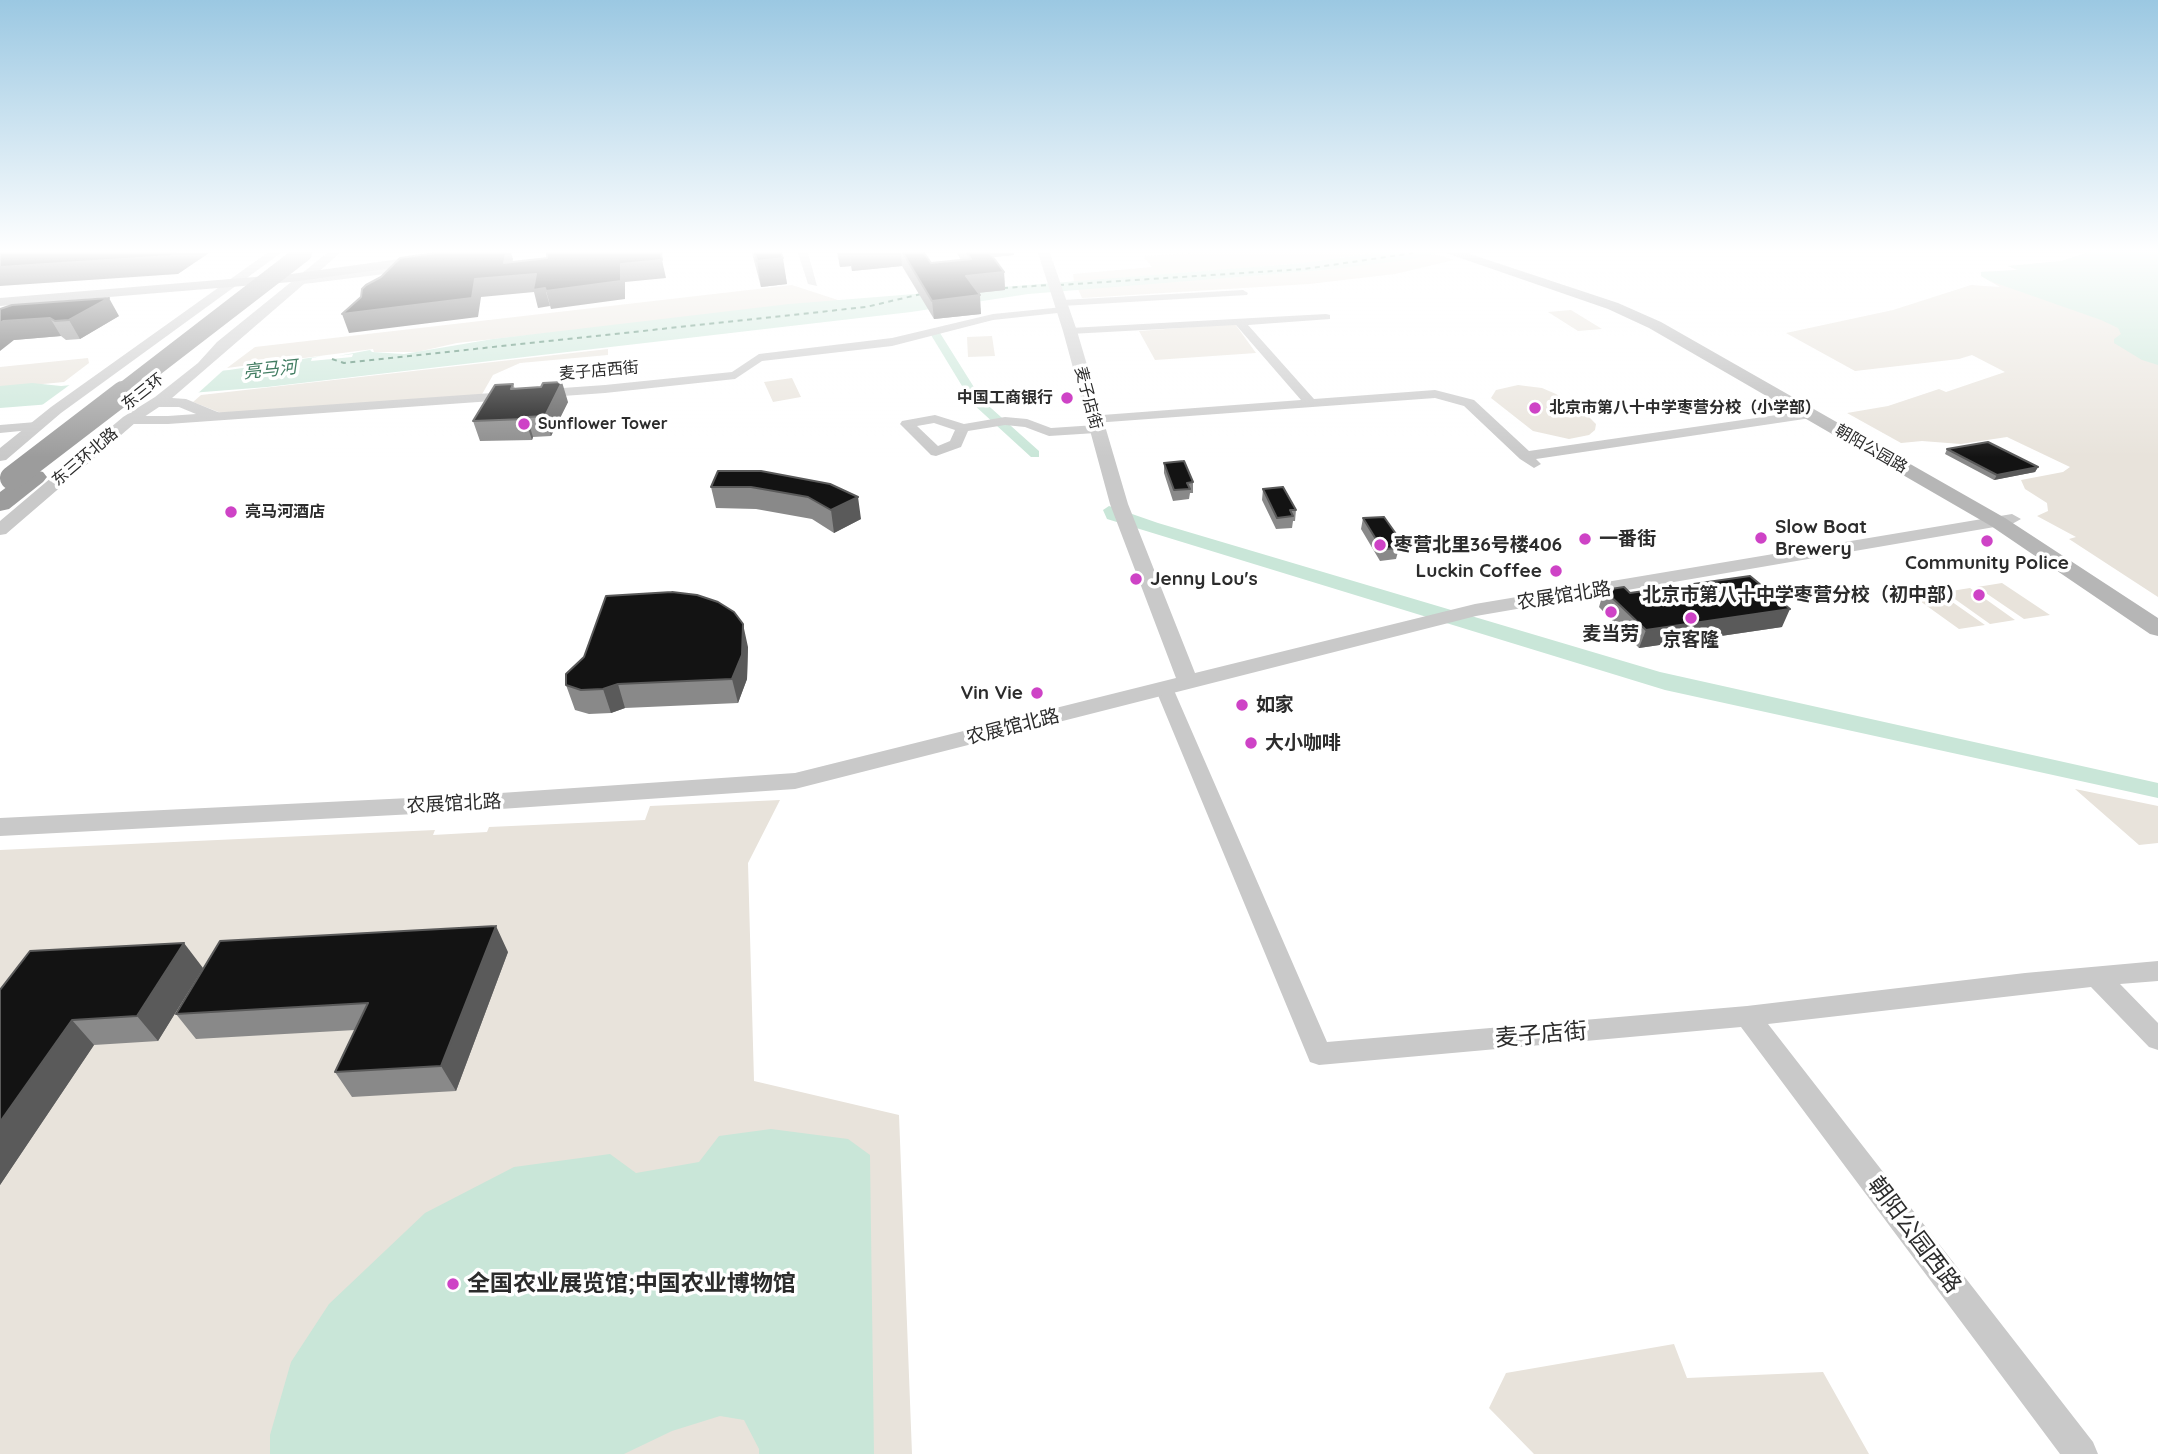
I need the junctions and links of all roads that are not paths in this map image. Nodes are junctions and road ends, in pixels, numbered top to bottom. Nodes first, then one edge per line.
1 (180, 321) edge
2 (234, 321) edge
3 (250, 321) edge
4 (976, 321) edge
5 (1067, 321) edge
6 (1259, 321) edge
7 (1646, 321) edge
8 (1655, 321) edge
9 (1239, 322) junction
10 (1070, 331) junction
11 (228, 341) junction
12 (141, 348) junction
13 (106, 373) joint
14 (158, 402) junction
15 (1311, 404) junction
16 (1811, 414) junction
17 (214, 416) junction
18 (129, 420) junction
19 (1095, 424) junction
20 (36, 426) junction
21 (963, 428) dead end
22 (0, 429) edge
23 (0, 456) edge
24 (15, 480) edge
25 (1119, 504) joint
26 (0, 505) edge
27 (2005, 521) junction
28 (0, 530) edge
29 (2158, 616) edge
30 (2158, 629) edge
31 (1188, 682) junction
32 (1164, 688) junction
33 (0, 827) edge
34 (2158, 971) edge
35 (2096, 976) junction
36 (1747, 1016) junction
37 (2158, 1039) edge
38 (2081, 1454) edge

1 - 12 street
2 - 24 highway, 东三环, bridge
3 - 11 street, 东三环北路
4 - 17 street, 麦子店西街
5 - 10 street, 麦子店街
6 - 9 street
7 - 16 main road, 朝阳公园路
8 - 27 main road, 朝阳公园路
9 - 10 street
9 - 15 street
10 - 19 street, 麦子店街
11 - 12 street
11 - 14 street, 东三环北路
12 - 13 street
13 - 20 street
14 - 17 street
14 - 18 street, 东三环北路
15 - 16 street
15 - 19 street
16 - 27 main road, 朝阳公园路
17 - 18 street, 麦子店西街
18 - 20 street
18 - 28 street, 东三环北路
19 - 21 street
19 - 25 street, 麦子店街
20 - 22 street
20 - 23 street
24 - 26 highway, 东三环
25 - 31 street
27 - 29 main road, 朝阳公园路
27 - 30 main road, 朝阳公园路
27 - 31 street, 农展馆北路
31 - 32 street, 农展馆北路
32 - 33 street, 农展馆北路
32 - 36 street, 麦子店街
34 - 35 street, 麦子店街
35 - 36 street, 麦子店街
35 - 37 street
36 - 38 street, 朝阳公园西路

